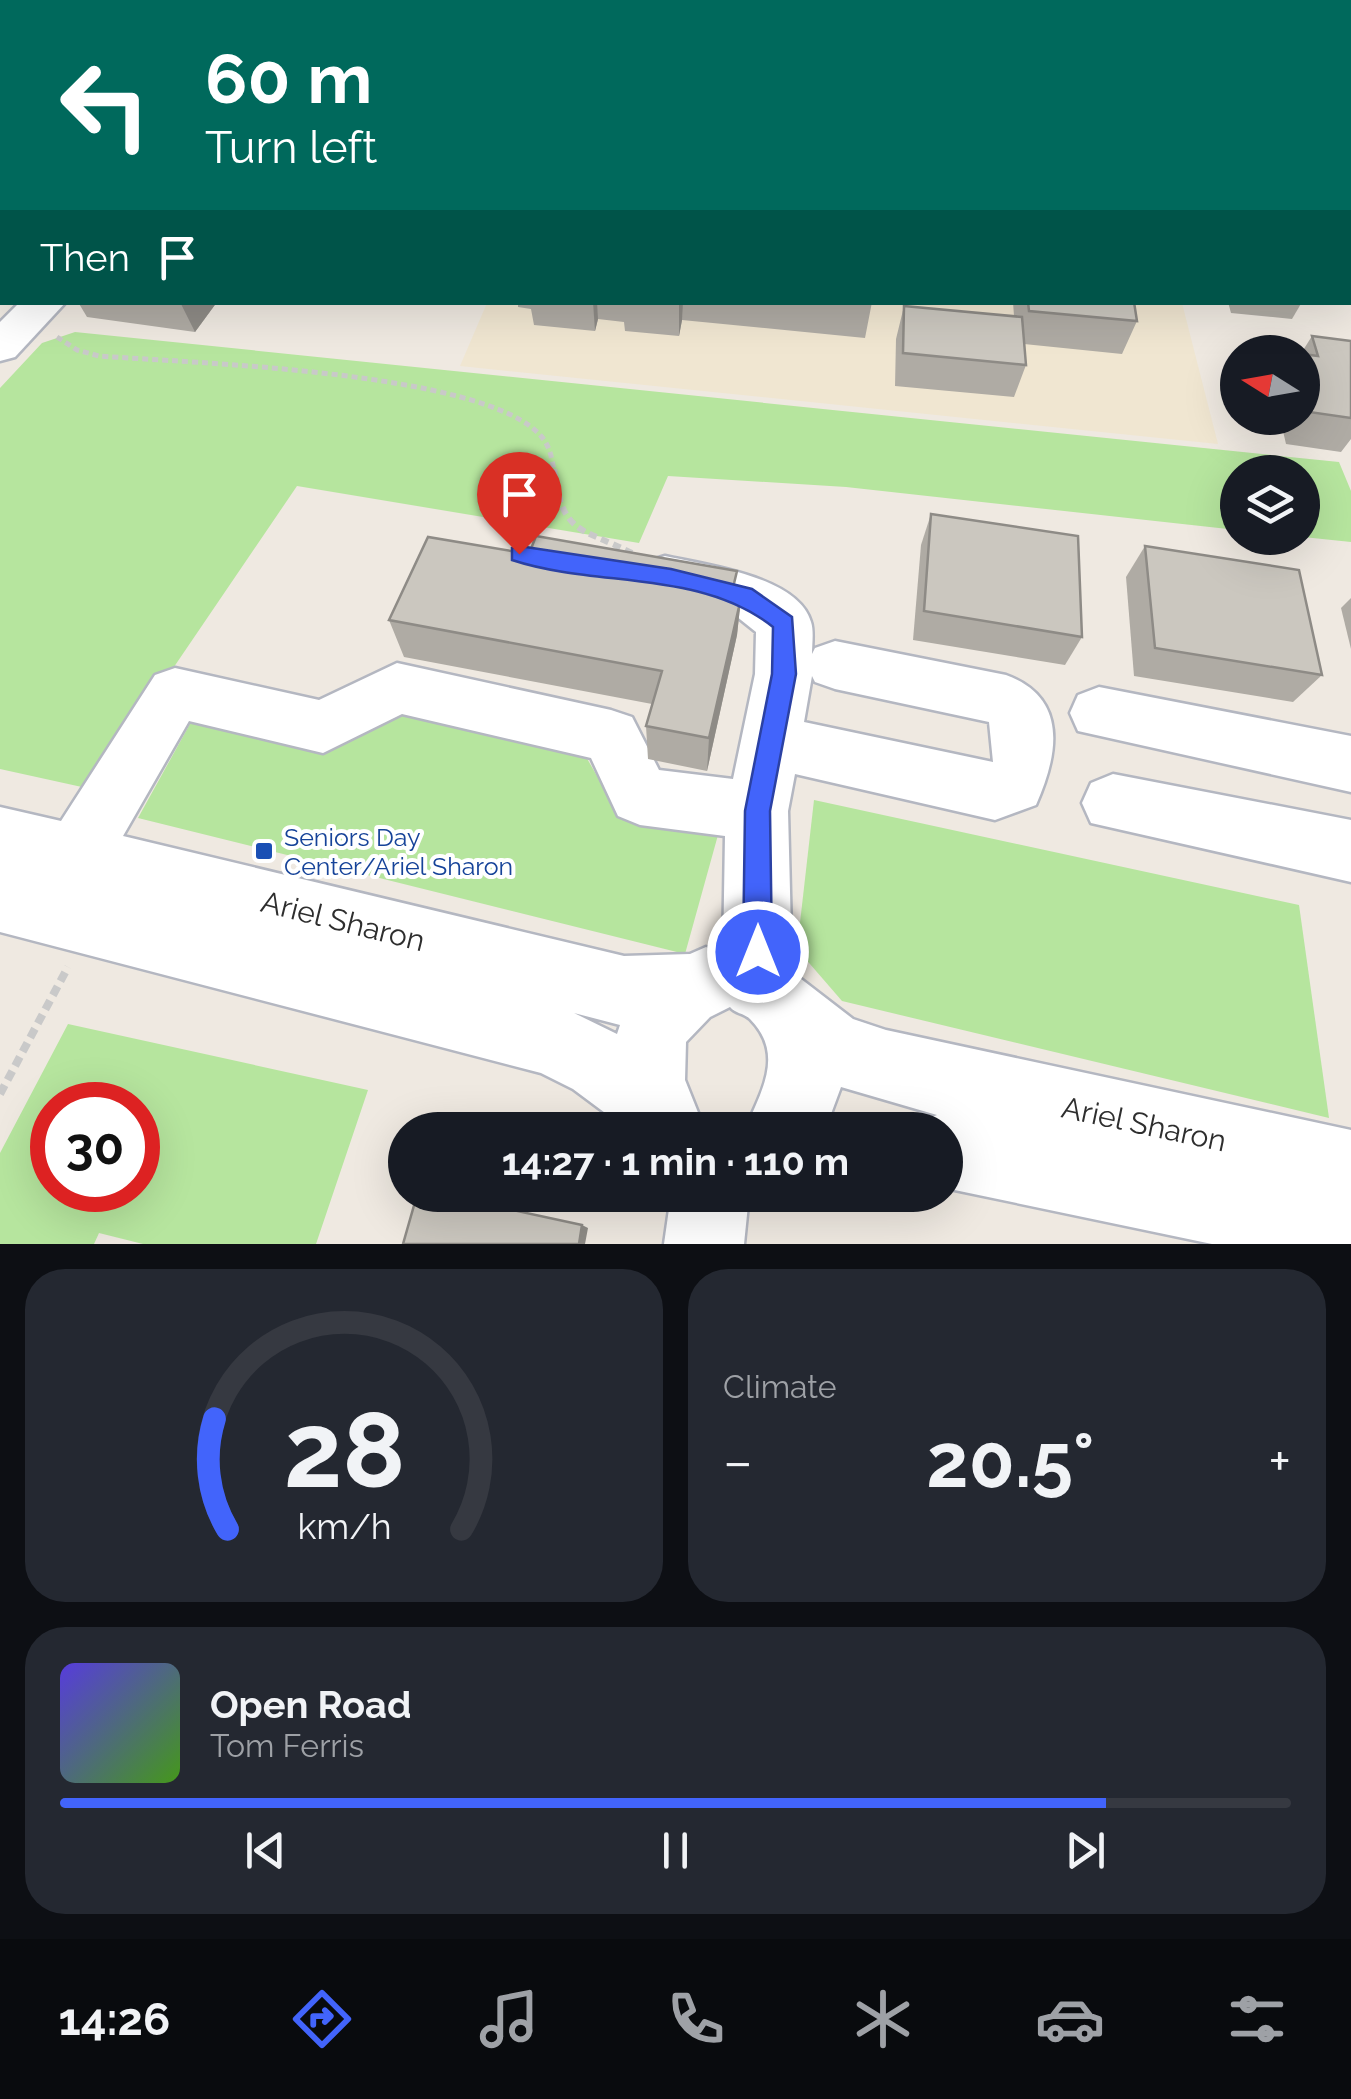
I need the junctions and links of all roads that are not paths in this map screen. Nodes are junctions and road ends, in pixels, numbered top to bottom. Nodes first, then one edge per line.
1 (24, 310) edge
2 (0, 348) edge
3 (646, 574) edge
4 (835, 664) dead end
5 (1099, 713) dead end
6 (771, 742) junction
7 (1341, 762) edge
8 (1113, 803) dead end
9 (758, 811) junction
10 (0, 837) edge
11 (76, 856) junction
12 (1350, 856) edge
13 (7, 915) edge
14 (688, 988) junction
15 (768, 995) junction
16 (656, 1112) edge
17 (660, 1112) edge
18 (794, 1112) edge
19 (963, 1154) edge
20 (1351, 1170) edge
21 (708, 1212) edge
22 (1351, 1233) edge
23 (704, 1244) edge

1 - 2 street
3 - 6 street
4 - 6 street
5 - 7 street
6 - 9 street
7 - 12 street
8 - 12 street
9 - 11 street
9 - 15 street
10 - 11 street, Ariel Sharon
11 - 14 street, Ariel Sharon
13 - 16 street
14 - 15 street, Ariel Sharon
14 - 17 street
15 - 18 street
15 - 20 street, Ariel Sharon
19 - 22 street
21 - 23 street

